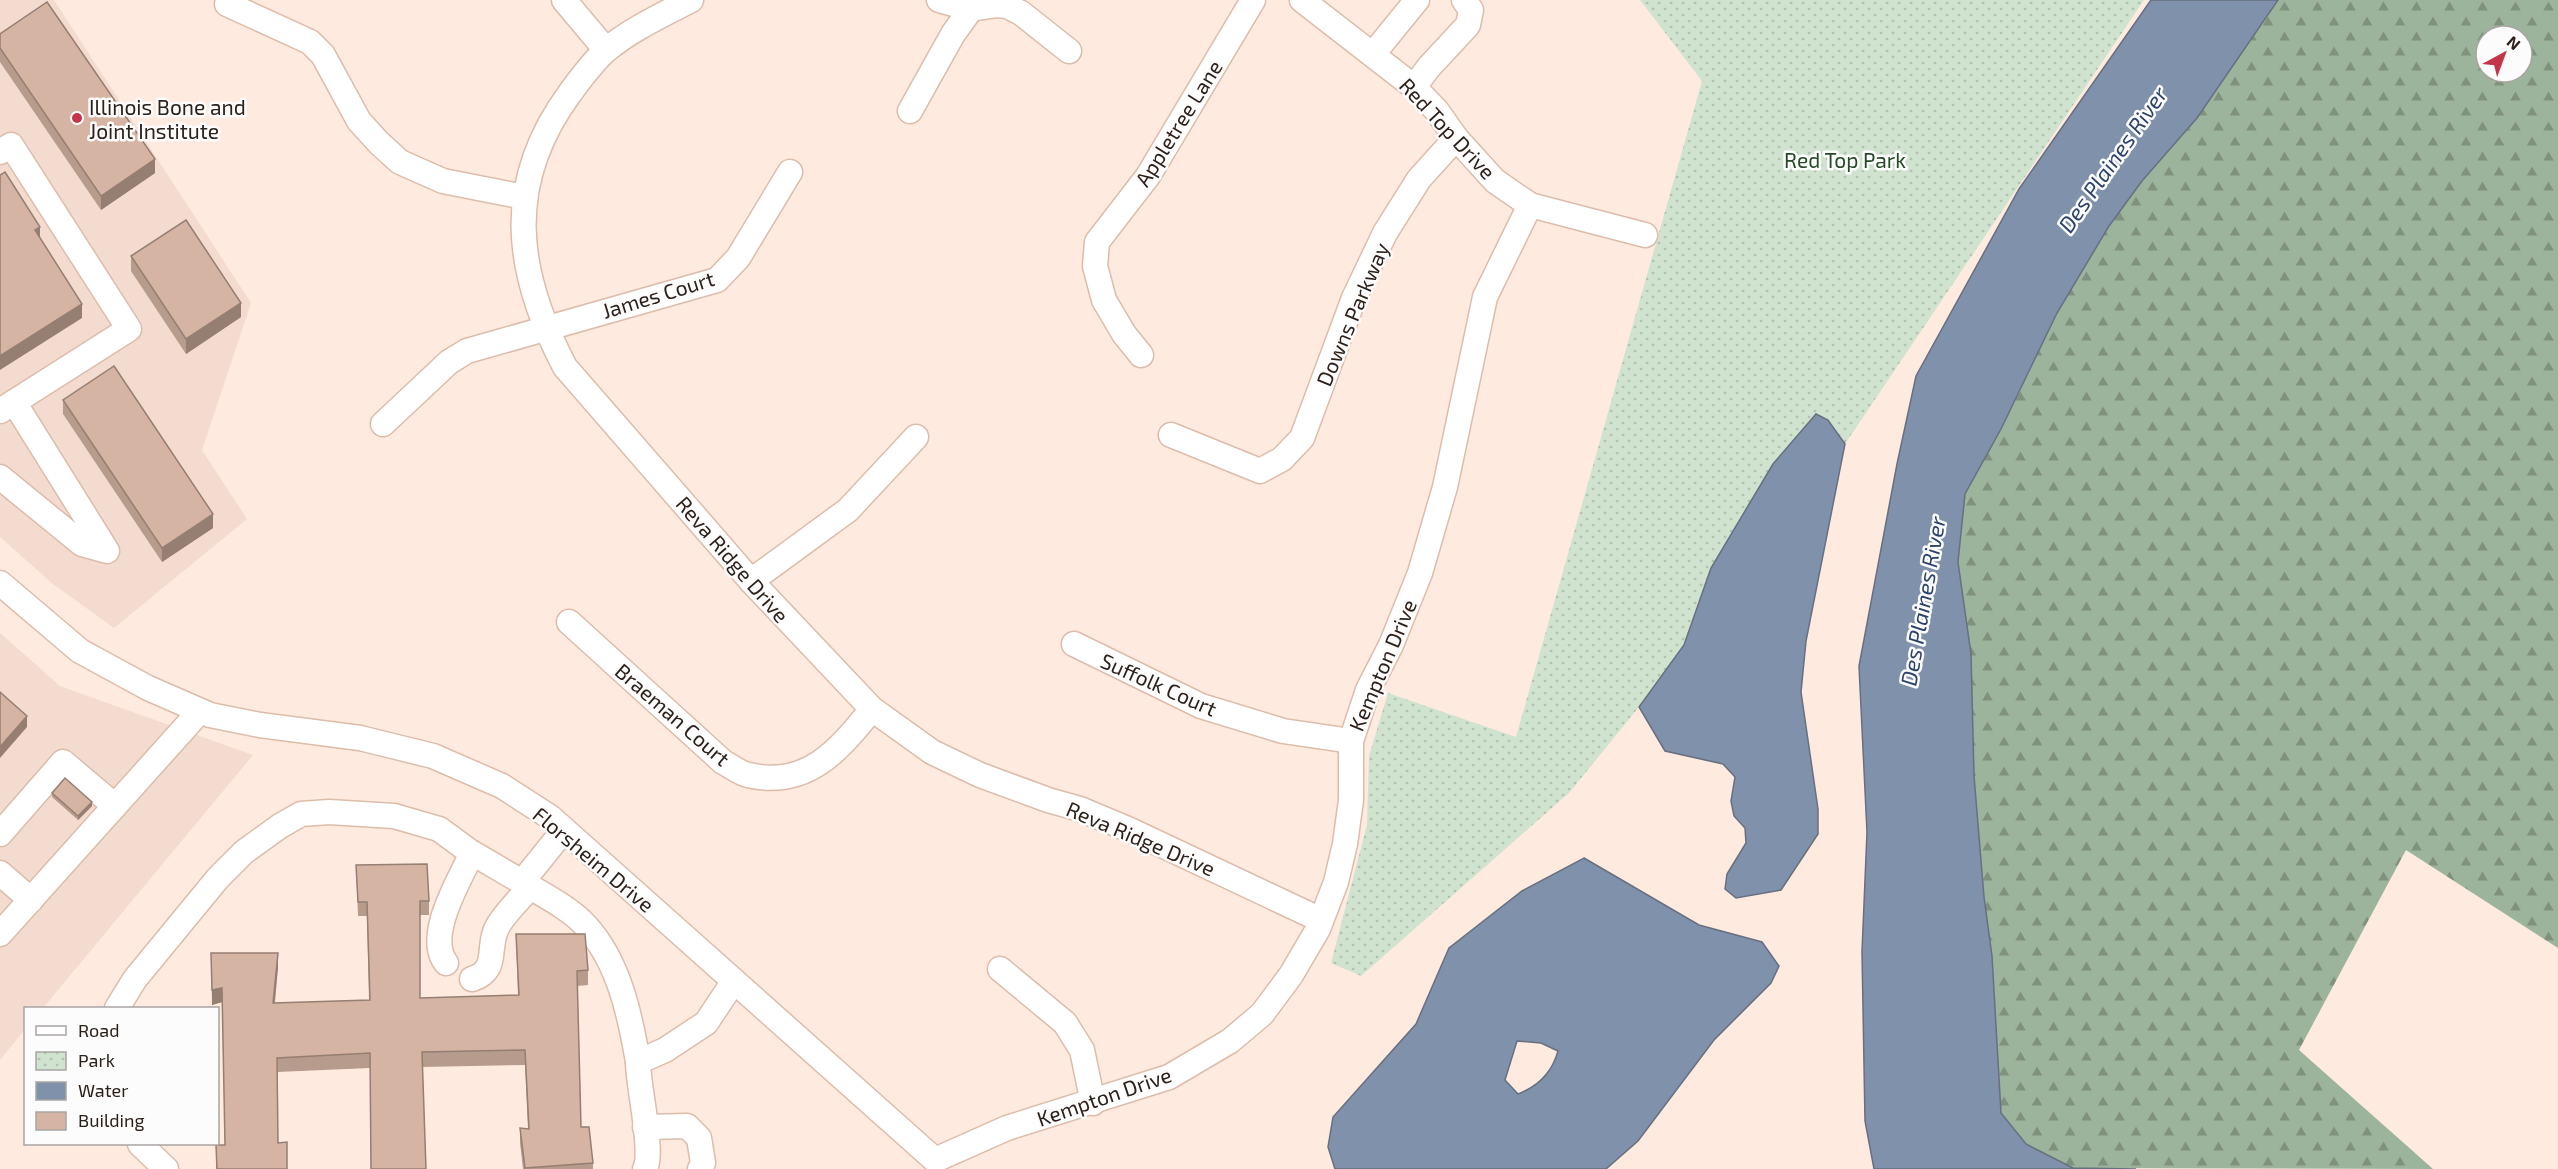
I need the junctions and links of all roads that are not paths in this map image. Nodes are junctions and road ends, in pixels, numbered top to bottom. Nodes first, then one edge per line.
1 (564, 0) edge
2 (691, 0) edge
3 (939, 0) edge
4 (1253, 0) edge
5 (1302, 0) edge
6 (1418, 0) edge
7 (1464, 0) edge
8 (227, 4) dead end
9 (971, 9) junction
10 (606, 50) junction
11 (1069, 51) dead end
12 (1373, 54) junction
13 (1414, 87) junction
14 (910, 111) dead end
15 (1456, 138) junction
16 (0, 152) edge
17 (790, 172) dead end
18 (524, 198) junction
19 (1530, 205) junction
20 (1645, 235) dead end
21 (544, 328) junction
22 (1140, 355) dead end
23 (7, 406) edge
24 (382, 424) dead end
25 (1171, 435) dead end
26 (915, 437) dead end
27 (0, 477) edge
28 (751, 581) junction
29 (0, 583) edge
30 (569, 622) dead end
31 (1074, 644) dead end
32 (872, 709) junction
33 (201, 711) junction
34 (1351, 741) junction
35 (115, 806) junction
36 (564, 830) junction
37 (0, 834) edge
38 (472, 853) junction
39 (0, 873) edge
40 (526, 885) junction
41 (31, 900) junction
42 (1322, 920) junction
43 (0, 934) edge
44 (446, 963) dead end
45 (1000, 969) dead end
46 (472, 979) dead end
47 (734, 981) junction
48 (118, 1007) edge
49 (638, 1062) junction
50 (1093, 1102) junction
51 (645, 1127) junction
52 (142, 1145) edge
53 (935, 1160) joint
54 (166, 1169) edge
55 (645, 1169) edge
56 (700, 1169) edge

1 - 10 street
2 - 10 street, Reva Ridge Drive
3 - 9 street
4 - 22 street, Appletree Lane
5 - 12 street, Red Top Drive
6 - 12 street
7 - 13 street
8 - 18 street
9 - 11 street
9 - 14 street
10 - 18 street, Reva Ridge Drive
12 - 13 street, Red Top Drive
13 - 15 street, Red Top Drive
15 - 19 street, Red Top Drive
15 - 25 street, Downs Parkway
16 - 23 street
17 - 21 street, James Court
18 - 21 street, Reva Ridge Drive
19 - 20 street, Red Top Drive
19 - 34 street, Kempton Drive
21 - 24 street, James Court
21 - 28 street, Reva Ridge Drive
23 - 27 street
26 - 28 street
28 - 32 street, Reva Ridge Drive
29 - 33 street, Florsheim Drive
30 - 32 street, Braeman Court
31 - 34 street, Suffolk Court
32 - 42 street, Reva Ridge Drive
33 - 35 street
33 - 36 street, Florsheim Drive
34 - 42 street, Kempton Drive
35 - 37 street
35 - 41 street
36 - 40 street
36 - 47 street, Florsheim Drive
38 - 40 street
38 - 44 street
38 - 48 street
39 - 41 street
40 - 46 street
40 - 49 street
41 - 43 street
42 - 50 street, Kempton Drive
45 - 50 street
47 - 49 street
47 - 53 street, Florsheim Drive
49 - 51 street
50 - 53 street, Kempton Drive
51 - 55 street
51 - 56 street
52 - 54 street

